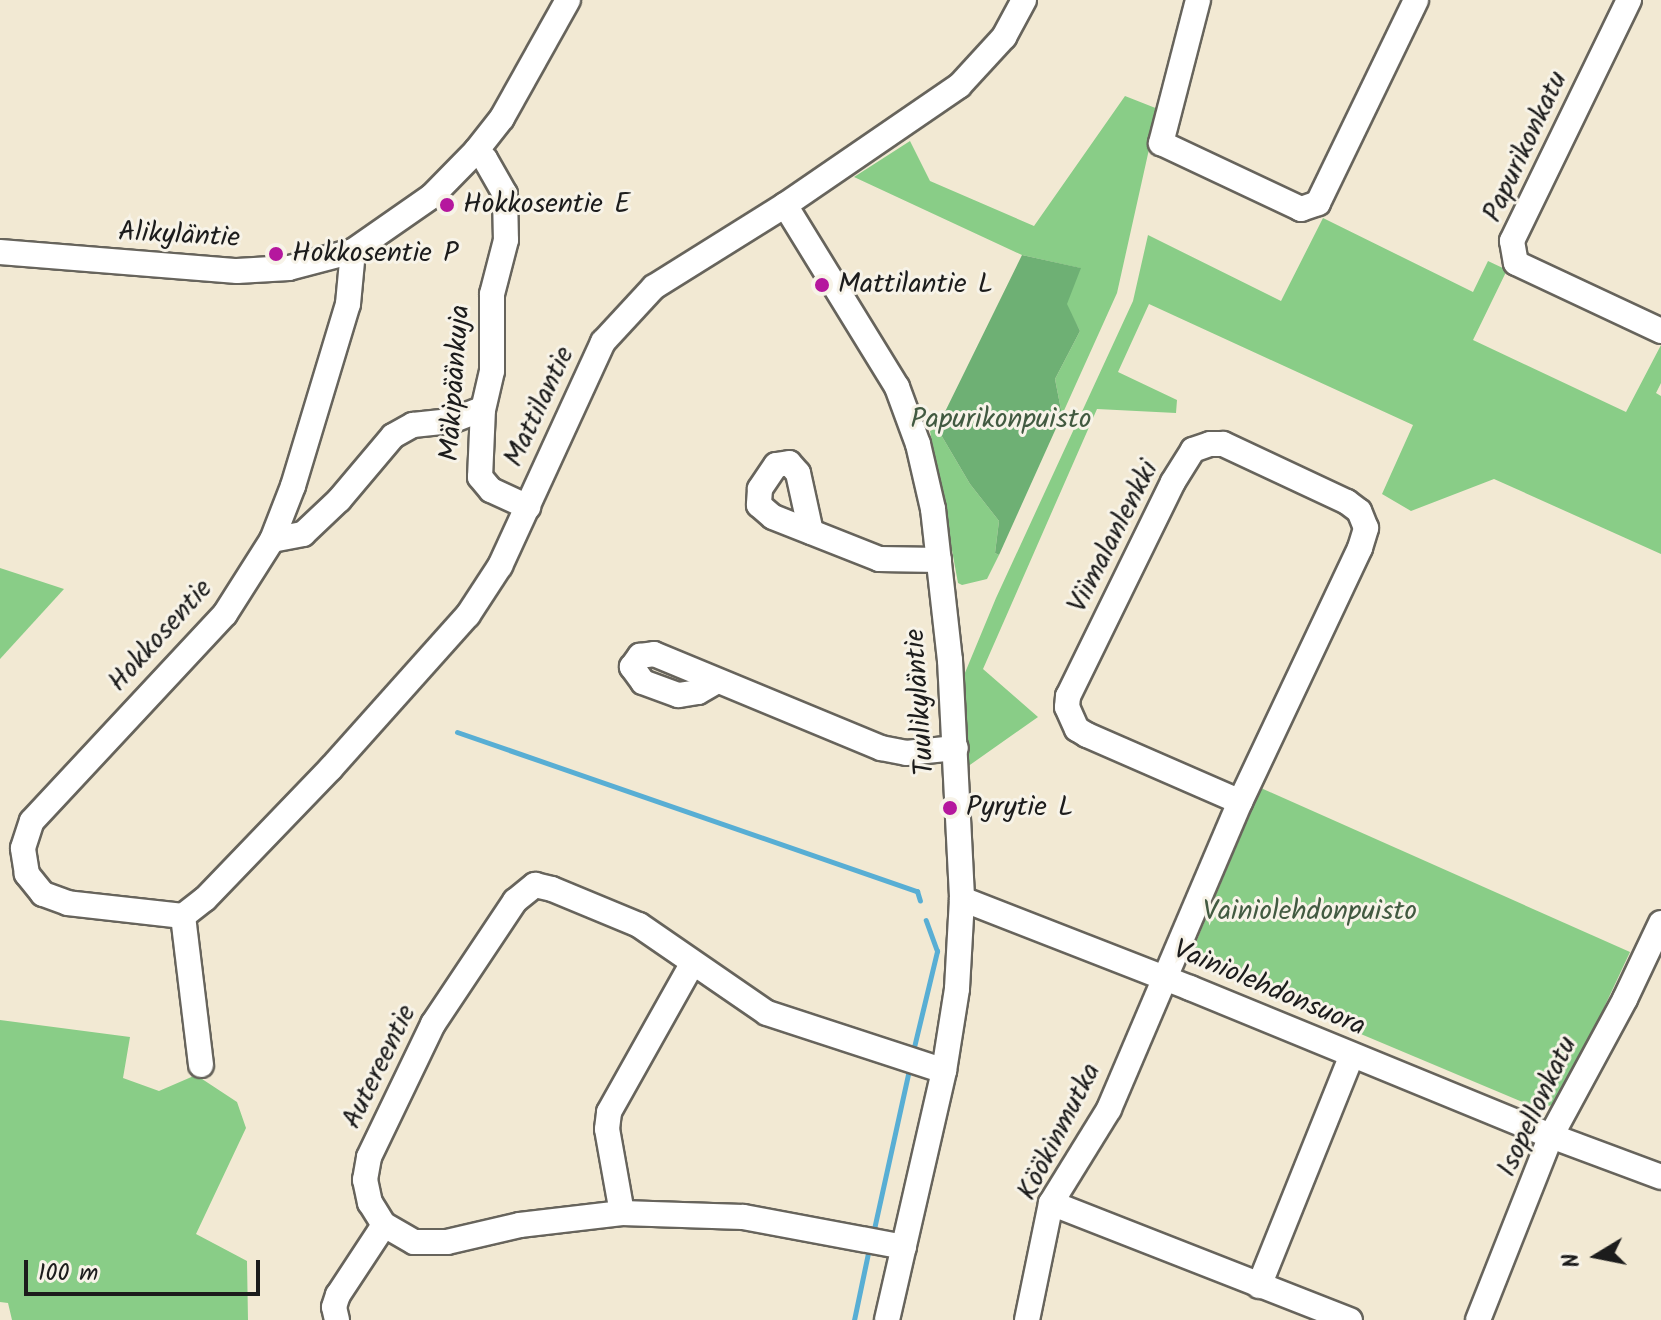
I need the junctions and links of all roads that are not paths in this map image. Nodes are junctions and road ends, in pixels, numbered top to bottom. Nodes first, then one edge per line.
1 (568, 0) edge
2 (1024, 0) edge
3 (1198, 0) edge
4 (1416, 0) edge
5 (1629, 0) edge
6 (476, 151) junction
7 (785, 205) junction
8 (353, 251) junction
9 (0, 252) edge
10 (1661, 331) edge
11 (483, 409) junction
12 (528, 507) junction
13 (811, 532) dead end
14 (272, 540) junction
15 (939, 560) junction
16 (717, 681) dead end
17 (956, 748) junction
18 (1240, 802) junction
19 (962, 899) junction
20 (183, 916) junction
21 (1661, 923) edge
22 (692, 964) junction
23 (1163, 977) junction
24 (1351, 1057) junction
25 (201, 1065) dead end
26 (944, 1071) junction
27 (1551, 1136) junction
28 (1661, 1177) edge
29 (1051, 1203) junction
30 (622, 1213) junction
31 (384, 1225) junction
32 (904, 1247) junction
33 (1259, 1286) junction
34 (337, 1320) edge
35 (887, 1320) edge
36 (1027, 1320) edge
37 (1350, 1320) edge
38 (1478, 1320) edge

1 - 6 street, Alikyläntie
2 - 7 street, Mattilantie
3 - 4 street
5 - 10 street, Papurikonkatu
6 - 8 street, Alikyläntie
6 - 11 street, Mäkipäänkuja
7 - 12 street, Mattilantie
7 - 15 street, Tuulikyläntie
8 - 9 street, Alikyläntie
8 - 14 street, Hokkosentie
11 - 12 street, Mäkipäänkuja
11 - 14 street
12 - 20 street, Mattilantie
13 - 15 street
14 - 20 street, Hokkosentie
15 - 17 street, Tuulikyläntie
16 - 17 street
17 - 19 street, Tuulikyläntie
18 - 18 street, Viimalanlenkki
18 - 23 street, Viimalanlenkki
19 - 23 street, Vainiolehdonsuora
19 - 26 street, Tuulikyläntie
20 - 25 street
21 - 27 street, Isopellonkatu
22 - 26 street, Autereentie
22 - 30 street
22 - 31 street, Autereentie
23 - 24 street, Vainiolehdonsuora
23 - 29 street, Köökinmutka
24 - 27 street, Vainiolehdonsuora
24 - 33 street
26 - 32 street, Tuulikyläntie
27 - 28 street, Vainiolehdonsuora
27 - 38 street, Isopellonkatu
29 - 33 street
29 - 36 street, Köökinmutka
30 - 31 street
30 - 32 street
31 - 34 street
32 - 35 street, Tuulikyläntie
33 - 37 street

